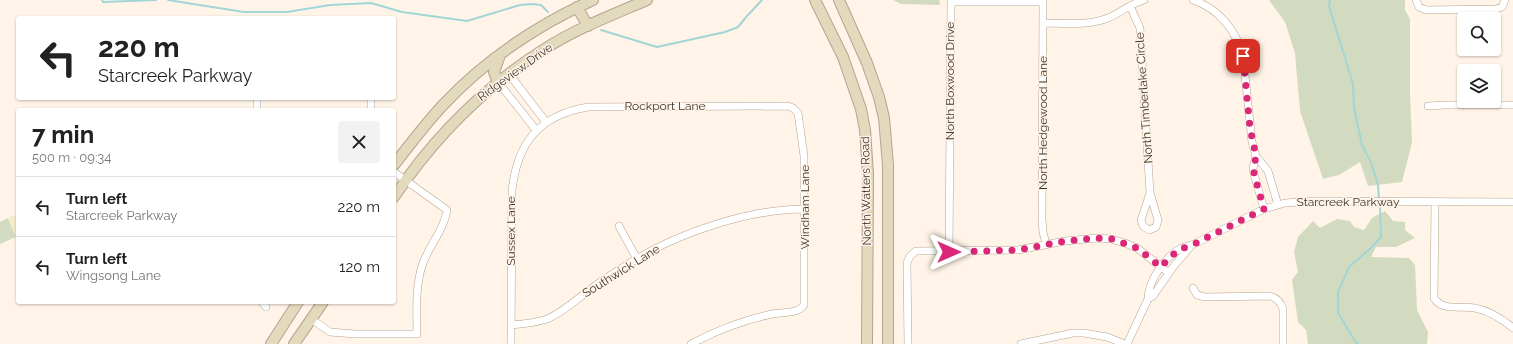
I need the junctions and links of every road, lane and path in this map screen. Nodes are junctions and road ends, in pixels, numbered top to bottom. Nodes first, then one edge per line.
1 (594, 0) edge
2 (647, 0) edge
3 (815, 0) edge
4 (839, 0) edge
5 (1144, 0) edge
6 (1193, 0) edge
7 (1043, 2) joint
8 (1418, 3) edge
9 (1503, 3) edge
10 (1130, 6) junction
11 (577, 7) junction
12 (1043, 23) junction
13 (588, 26) junction
14 (502, 54) junction
15 (509, 74) junction
16 (498, 82) junction
17 (1513, 105) edge
18 (1428, 106) dead end
19 (793, 108) joint
20 (541, 126) junction
21 (1256, 156) junction
22 (396, 162) edge
23 (396, 173) edge
24 (406, 180) junction
25 (1150, 193) dead end
26 (396, 194) edge
27 (1513, 202) edge
28 (1434, 203) junction
29 (1278, 205) junction
30 (805, 209) junction
31 (1264, 209) junction
32 (619, 226) dead end
33 (1046, 244) junction
34 (1192, 245) junction
35 (949, 252) junction
36 (637, 259) junction
37 (1161, 267) junction
38 (1169, 273) junction
39 (1193, 288) dead end
40 (1148, 299) junction
41 (297, 304) edge
42 (322, 304) edge
43 (311, 319) junction
44 (511, 325) junction
45 (1513, 328) edge
46 (271, 344) edge
47 (294, 344) edge
48 (511, 344) edge
49 (690, 344) edge
50 (867, 344) edge
51 (888, 344) edge
52 (908, 344) edge
53 (1021, 344) edge
54 (1126, 344) edge
55 (1283, 344) edge

1 - 11 main road, Ridgeview Drive
2 - 13 main road, Ridgeview Drive
3 - 50 main road, North Watters Road
4 - 51 main road, North Watters Road
5 - 10 street
6 - 21 street
7 - 12 street, North Hedgewood Lane
7 - 35 street, North Boxwood Drive
8 - 9 street
10 - 12 street
10 - 25 street, North Timberlake Circle
11 - 13 main road
11 - 14 main road, Ridgeview Drive
12 - 33 street, North Hedgewood Lane
13 - 15 main road, Ridgeview Drive
14 - 16 main road
14 - 22 main road, Ridgeview Drive
15 - 16 main road, Ridgeview Drive
15 - 20 street
16 - 20 street
16 - 24 main road, Ridgeview Drive
17 - 18 street
19 - 20 street, Rockport Lane
19 - 30 street, Windham Lane
20 - 44 street, Sussex Lane
21 - 29 street
21 - 31 street
23 - 24 street
24 - 26 main road, Ridgeview Drive
24 - 43 street
27 - 28 street, Starcreek Parkway
28 - 29 street, Starcreek Parkway
28 - 45 street
29 - 31 street, Starcreek Parkway
30 - 36 street, Southwick Lane
30 - 49 street, Windham Lane
31 - 34 street, Starcreek Parkway
32 - 36 street
33 - 35 street
33 - 37 street
34 - 37 street, Starcreek Parkway
34 - 38 street, Starcreek Parkway
35 - 52 street
36 - 44 street, Southwick Lane
37 - 38 street
37 - 40 street, Starcreek Parkway
38 - 40 street, Starcreek Parkway
39 - 55 street
40 - 54 street, Starcreek Parkway
41 - 46 main road
42 - 43 main road
43 - 47 main road
44 - 48 street, Sussex Lane
53 - 54 street

